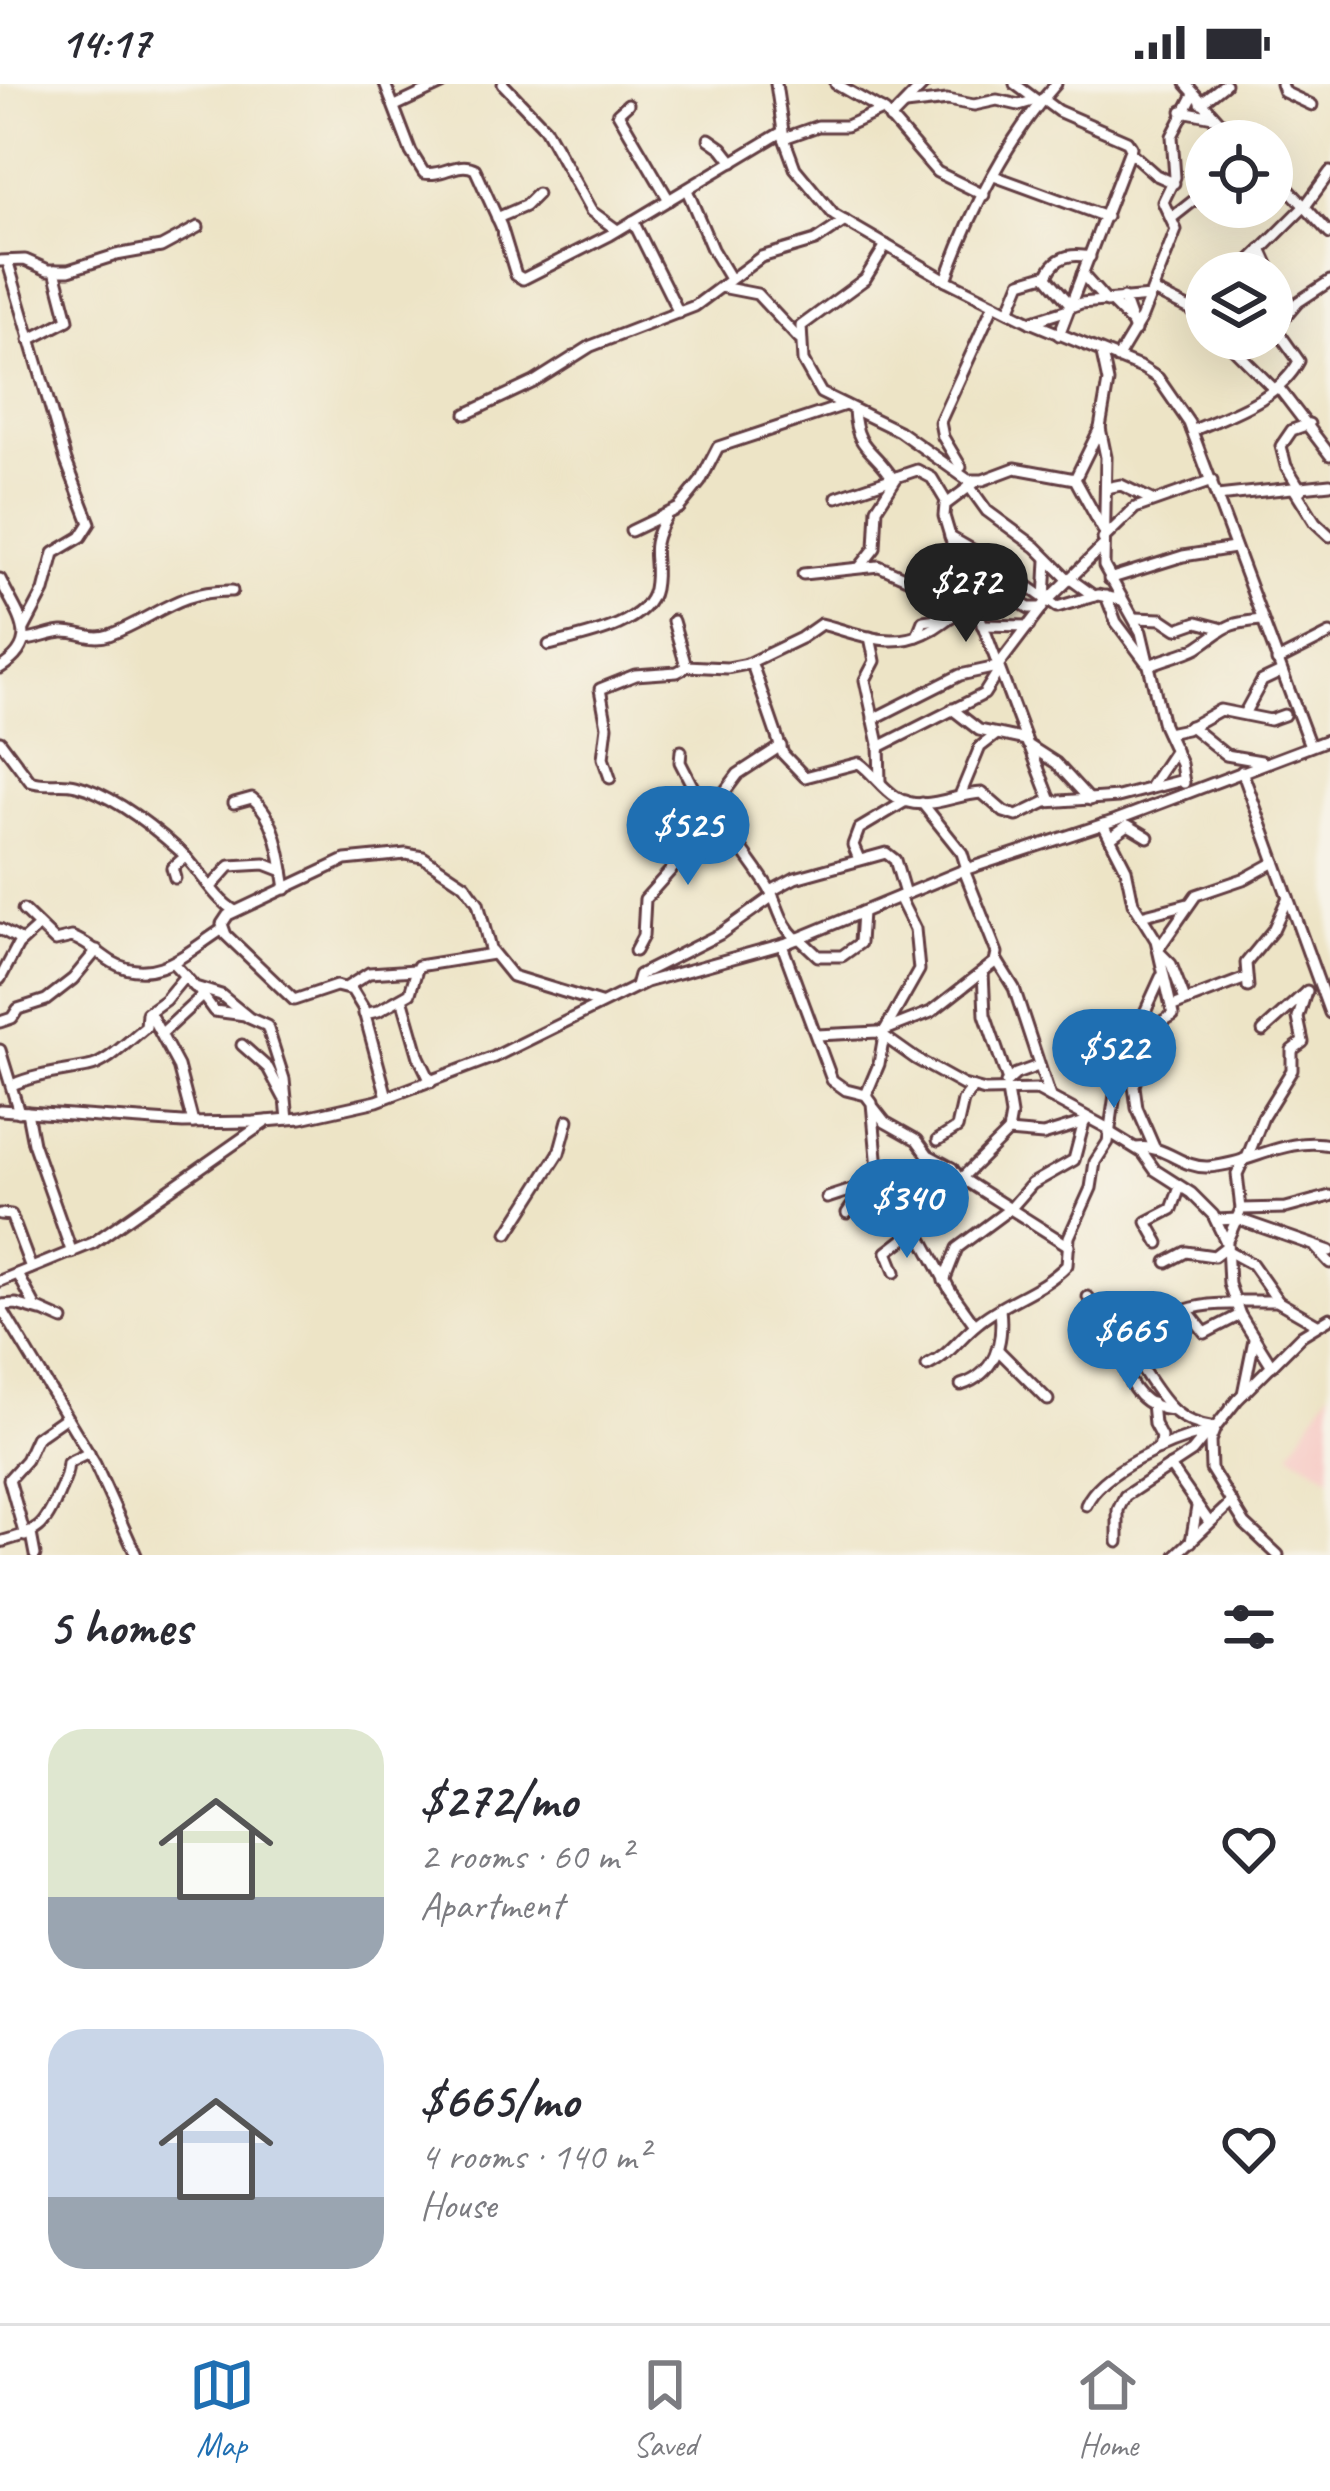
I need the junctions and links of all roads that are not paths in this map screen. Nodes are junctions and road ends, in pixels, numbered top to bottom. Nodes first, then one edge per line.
1 (386, 84) edge
2 (442, 84) edge
3 (503, 84) edge
4 (776, 84) edge
5 (836, 84) edge
6 (924, 84) edge
7 (1015, 84) edge
8 (1056, 84) edge
9 (1186, 84) edge
10 (1225, 84) edge
11 (1280, 84) edge
12 (1197, 99) junction
13 (1039, 100) junction
14 (628, 104) dead end
15 (905, 105) junction
16 (1312, 105) dead end
17 (395, 106) junction
18 (1181, 111) junction
19 (886, 115) junction
20 (1213, 118) joint
21 (783, 135) junction
22 (709, 139) dead end
23 (1130, 152) junction
24 (733, 162) junction
25 (1330, 172) edge
26 (994, 176) junction
27 (1174, 183) junction
28 (687, 190) junction
29 (1293, 193) edge
30 (537, 194) dead end
31 (984, 195) junction
32 (669, 200) junction
33 (1306, 206) junction
34 (1185, 208) edge
35 (1106, 217) junction
36 (1173, 217) junction
37 (497, 218) junction
38 (633, 221) junction
39 (844, 221) junction
40 (198, 227) dead end
41 (617, 230) junction
42 (1330, 234) edge
43 (886, 244) junction
44 (1261, 249) junction
45 (1258, 252) edge
46 (1262, 252) edge
47 (1090, 257) junction
48 (4, 262) edge
49 (55, 270) junction
50 (1082, 274) junction
51 (1046, 276) junction
52 (946, 280) junction
53 (1330, 281) edge
54 (726, 283) junction
55 (1151, 294) junction
56 (1123, 298) junction
57 (1108, 302) junction
58 (994, 304) junction
59 (1293, 306) edge
60 (1069, 308) junction
61 (1185, 309) edge
62 (1009, 311) junction
63 (680, 314) junction
64 (1030, 322) junction
65 (1133, 327) junction
66 (1059, 335) junction
67 (799, 339) junction
68 (29, 340) junction
69 (1293, 353) edge
70 (1102, 354) junction
71 (1117, 359) junction
72 (1246, 360) edge
73 (1276, 388) junction
74 (849, 408) junction
75 (466, 414) dead end
76 (1309, 424) junction
77 (1100, 428) junction
78 (1192, 431) junction
79 (1330, 455) edge
80 (895, 478) junction
81 (1075, 479) junction
82 (1212, 481) junction
83 (970, 482) junction
84 (1330, 484) edge
85 (1106, 488) junction
86 (1298, 490) junction
87 (1217, 496) junction
88 (837, 497) dead end
89 (1152, 500) junction
90 (947, 503) junction
91 (666, 516) junction
92 (1330, 517) edge
93 (1315, 522) junction
94 (631, 531) dead end
95 (1330, 536) edge
96 (950, 537) junction
97 (1102, 539) junction
98 (1234, 548) junction
99 (1047, 560) junction
100 (860, 568) junction
101 (803, 574) dead end
102 (1068, 578) junction
103 (0, 579) edge
104 (1109, 579) junction
105 (232, 591) dead end
106 (1010, 596) dead end
107 (1100, 596) junction
108 (1122, 600) junction
109 (1045, 603) junction
110 (1060, 608) junction
111 (977, 611) junction
112 (957, 612) junction
113 (1134, 617) junction
114 (1262, 620) junction
115 (673, 621) dead end
116 (1031, 624) junction
117 (982, 625) junction
118 (1220, 628) junction
119 (25, 634) junction
120 (1330, 634) edge
121 (870, 638) junction
122 (549, 645) dead end
123 (1145, 647) junction
124 (1172, 656) junction
125 (747, 664) junction
126 (1279, 666) junction
127 (688, 667) junction
128 (0, 668) edge
129 (1150, 668) junction
130 (998, 669) junction
131 (952, 709) junction
132 (1244, 714) junction
133 (1284, 716) dead end
134 (874, 719) junction
135 (1190, 726) junction
136 (1167, 733) junction
137 (998, 734) junction
138 (1330, 739) edge
139 (0, 741) edge
140 (1028, 743) junction
141 (781, 746) junction
142 (1310, 746) junction
143 (879, 749) junction
144 (1174, 750) junction
145 (681, 751) dead end
146 (1266, 762) junction
147 (854, 763) junction
148 (1242, 771) junction
149 (610, 778) dead end
150 (880, 782) junction
151 (1184, 785) junction
152 (1150, 788) junction
153 (961, 794) junction
154 (718, 798) junction
155 (948, 799) junction
156 (1091, 800) junction
157 (906, 801) junction
158 (1051, 801) junction
159 (234, 803) dead end
160 (701, 803) junction
161 (922, 803) junction
162 (941, 824) junction
163 (1103, 824) junction
164 (1148, 837) dead end
165 (1110, 838) junction
166 (185, 857) junction
167 (859, 859) junction
168 (1275, 862) junction
169 (966, 869) junction
170 (284, 871) junction
171 (175, 878) dead end
172 (211, 887) junction
173 (286, 889) junction
174 (772, 894) junction
175 (902, 896) junction
176 (1288, 897) junction
177 (1188, 904) junction
178 (22, 910) dead end
179 (236, 911) junction
180 (862, 912) junction
181 (1141, 916) junction
182 (39, 926) junction
183 (0, 929) edge
184 (223, 929) junction
185 (798, 939) junction
186 (22, 940) junction
187 (782, 945) junction
188 (97, 950) junction
189 (635, 951) dead end
190 (1160, 951) junction
191 (494, 954) junction
192 (184, 956) junction
193 (996, 959) junction
194 (173, 962) junction
195 (415, 970) junction
196 (1163, 971) junction
197 (983, 972) junction
198 (1316, 975) junction
199 (0, 979) edge
200 (194, 986) junction
201 (636, 986) junction
202 (347, 987) junction
203 (1306, 992) junction
204 (402, 998) junction
205 (1185, 1000) junction
206 (600, 1003) junction
207 (1173, 1006) junction
208 (149, 1012) junction
209 (1330, 1013) edge
210 (364, 1014) junction
211 (245, 1015) junction
212 (0, 1022) edge
213 (1263, 1031) dead end
214 (163, 1033) junction
215 (884, 1033) junction
216 (817, 1035) junction
217 (1132, 1044) junction
218 (242, 1045) dead end
219 (0, 1050) edge
220 (1038, 1066) junction
221 (431, 1082) junction
222 (12, 1085) junction
223 (973, 1088) junction
224 (1004, 1088) junction
225 (1024, 1089) junction
226 (387, 1097) junction
227 (1050, 1097) junction
228 (1114, 1098) junction
229 (869, 1099) junction
230 (287, 1102) junction
231 (0, 1110) edge
232 (23, 1112) junction
233 (1011, 1112) junction
234 (289, 1119) junction
235 (568, 1120) dead end
236 (267, 1121) junction
237 (1089, 1121) junction
238 (193, 1123) junction
239 (890, 1124) junction
240 (874, 1126) junction
241 (1109, 1131) junction
242 (1008, 1132) junction
243 (938, 1139) dead end
244 (1328, 1141) edge
245 (1154, 1147) junction
246 (1137, 1148) junction
247 (1096, 1159) junction
248 (1246, 1159) junction
249 (1074, 1160) junction
250 (1183, 1163) junction
251 (877, 1171) junction
252 (962, 1180) junction
253 (870, 1184) junction
254 (1179, 1186) junction
255 (1330, 1196) edge
256 (827, 1198) dead end
257 (1011, 1208) junction
258 (847, 1213) dead end
259 (0, 1214) edge
260 (1239, 1214) junction
261 (1216, 1220) junction
262 (916, 1228) junction
263 (508, 1233) dead end
264 (1160, 1243) dead end
265 (1312, 1244) junction
266 (1069, 1246) junction
267 (1227, 1247) junction
268 (1329, 1251) edge
269 (73, 1253) junction
270 (1167, 1262) dead end
271 (1330, 1264) edge
272 (32, 1268) junction
273 (895, 1272) dead end
274 (18, 1274) junction
275 (0, 1281) edge
276 (944, 1281) junction
277 (1088, 1298) dead end
278 (1279, 1301) junction
279 (0, 1306) edge
280 (1238, 1309) junction
281 (1000, 1310) junction
282 (1187, 1310) junction
283 (40, 1311) junction
284 (1330, 1318) edge
285 (63, 1320) dead end
286 (1317, 1324) junction
287 (975, 1325) junction
288 (1254, 1340) junction
289 (997, 1348) junction
290 (1121, 1355) junction
291 (927, 1366) dead end
292 (1272, 1366) junction
293 (961, 1385) dead end
294 (1243, 1394) junction
295 (1048, 1400) dead end
296 (1152, 1403) junction
297 (1173, 1410) junction
298 (66, 1418) junction
299 (1212, 1429) junction
300 (89, 1454) junction
301 (1157, 1454) junction
302 (1170, 1466) junction
303 (1232, 1502) junction
304 (1086, 1505) dead end
305 (1197, 1507) junction
306 (1209, 1522) junction
307 (28, 1535) junction
308 (0, 1542) edge
309 (1118, 1542) dead end
310 (1184, 1550) edge
311 (35, 1555) edge
312 (136, 1555) edge
313 (1278, 1555) edge

1 - 17 street
2 - 17 street
3 - 41 street
4 - 21 street
5 - 19 street
6 - 15 street
7 - 13 street
8 - 13 street
9 - 12 street
10 - 12 street
11 - 16 street
12 - 18 street
12 - 20 street
13 - 15 street
13 - 23 street
13 - 26 street
14 - 32 street
15 - 19 street
17 - 37 street
18 - 20 street
18 - 27 street
19 - 21 street
19 - 31 street
21 - 24 street
21 - 39 street
22 - 24 street
23 - 27 street
23 - 35 street
24 - 28 street
25 - 33 street
26 - 31 street
26 - 35 street
27 - 36 street
28 - 32 street
28 - 54 street
29 - 33 street
30 - 37 street
31 - 52 street
32 - 38 street
33 - 42 street
33 - 44 street
34 - 36 street
35 - 47 street
36 - 55 street
37 - 41 street
38 - 41 street
38 - 63 street
39 - 43 street
39 - 54 street
40 - 49 street
43 - 52 street
43 - 67 street
44 - 45 street
44 - 46 street
47 - 50 street
47 - 51 street
48 - 49 street
48 - 68 street
49 - 68 street
50 - 57 street
50 - 60 street
51 - 60 street
51 - 62 street
52 - 58 street
53 - 59 street
54 - 63 street
54 - 67 street
55 - 56 street
55 - 61 street
55 - 65 street
56 - 57 street
56 - 65 street
57 - 60 street
57 - 65 street
58 - 62 street
58 - 83 street
60 - 64 street
60 - 66 street
62 - 64 street
63 - 75 street
64 - 66 street
65 - 71 street
66 - 70 street
67 - 74 street
68 - 119 street
69 - 73 street
70 - 71 street
70 - 77 street
71 - 78 street
72 - 73 street
73 - 76 street
73 - 78 street
74 - 80 street
74 - 83 street
74 - 91 street
76 - 79 street
76 - 86 street
77 - 81 street
77 - 85 street
78 - 82 street
80 - 88 street
80 - 90 street
80 - 100 street
81 - 83 street
81 - 97 street
82 - 87 street
82 - 89 street
83 - 90 street
83 - 99 street
84 - 86 street
85 - 89 street
85 - 97 street
86 - 87 street
86 - 93 street
87 - 98 street
89 - 97 street
90 - 96 street
91 - 94 street
91 - 122 street
92 - 93 street
93 - 95 street
96 - 109 street
96 - 111 street
97 - 102 street
97 - 104 street
98 - 104 street
98 - 114 street
99 - 102 street
99 - 109 street
100 - 101 street
100 - 112 street
102 - 107 street
102 - 109 street
103 - 119 street
104 - 108 street
105 - 119 street
106 - 109 street
107 - 108 street
107 - 110 street
107 - 129 street
108 - 113 street
109 - 110 street
109 - 116 street
110 - 116 street
111 - 112 street
111 - 117 street
112 - 121 street
113 - 118 street
113 - 123 street
114 - 118 street
114 - 126 street
115 - 127 street
116 - 117 street
116 - 130 street
117 - 130 street
118 - 124 street
119 - 128 street
120 - 126 street
121 - 125 street
121 - 134 street
123 - 124 street
123 - 129 street
124 - 129 street
125 - 127 street
125 - 141 street
126 - 132 street
126 - 142 street
127 - 149 street
129 - 136 street
130 - 131 street
130 - 134 street
130 - 140 street
131 - 137 street
131 - 143 street
132 - 133 street
132 - 135 street
134 - 143 street
135 - 136 street
135 - 146 street
136 - 144 street
137 - 140 street
137 - 153 street
138 - 142 street
139 - 166 street
140 - 156 street
140 - 158 street
141 - 147 street
141 - 154 street
142 - 146 street
143 - 147 street
143 - 150 street
144 - 151 street
144 - 152 street
145 - 160 street
146 - 148 street
147 - 150 street
148 - 151 street
148 - 168 street
150 - 157 street
151 - 152 street
151 - 163 street
152 - 156 street
153 - 155 street
153 - 158 street
154 - 160 street
154 - 174 street
155 - 161 street
155 - 162 street
156 - 158 street
157 - 161 street
157 - 167 street
159 - 170 street
160 - 189 street
161 - 162 street
162 - 169 street
163 - 165 street
163 - 169 street
164 - 165 street
165 - 181 street
166 - 171 street
166 - 172 street
167 - 174 street
167 - 175 street
168 - 176 street
168 - 177 street
169 - 175 street
169 - 193 street
170 - 172 street
170 - 173 street
172 - 179 street
173 - 179 street
173 - 191 street
174 - 185 street
174 - 201 street
175 - 180 street
175 - 215 street
176 - 198 street
176 - 205 street
177 - 181 street
177 - 190 street
178 - 182 street
179 - 184 street
180 - 185 street
180 - 185 street
181 - 190 street
182 - 186 street
182 - 188 street
183 - 186 street
184 - 192 street
184 - 202 street
185 - 187 street
186 - 199 street
187 - 201 street
187 - 216 street
188 - 194 street
188 - 212 street
190 - 196 street
190 - 205 street
191 - 195 street
191 - 206 street
192 - 194 street
192 - 200 street
193 - 197 street
193 - 220 street
194 - 200 street
195 - 202 street
195 - 204 street
196 - 207 street
196 - 217 street
197 - 215 street
197 - 224 street
198 - 203 street
198 - 209 street
200 - 208 street
200 - 211 street
200 - 211 street
200 - 214 street
201 - 206 street
202 - 210 street
203 - 213 street
203 - 248 street
204 - 210 street
204 - 221 street
205 - 207 street
206 - 221 street
207 - 217 street
208 - 214 street
208 - 222 street
210 - 226 street
211 - 230 street
214 - 238 street
215 - 216 street
215 - 223 street
215 - 229 street
216 - 229 street
217 - 228 street
217 - 245 street
218 - 230 street
219 - 222 street
220 - 224 street
220 - 227 street
221 - 226 street
222 - 232 street
223 - 224 street
223 - 243 street
224 - 225 street
224 - 233 street
225 - 227 street
225 - 233 street
226 - 234 street
227 - 237 street
228 - 237 street
228 - 241 street
229 - 239 street
229 - 240 street
230 - 234 street
231 - 232 street
232 - 238 street
232 - 269 street
233 - 242 street
234 - 236 street
235 - 263 street
236 - 238 street
236 - 269 street
237 - 241 street
237 - 242 street
237 - 249 street
239 - 240 street
239 - 252 street
240 - 251 street
241 - 246 street
241 - 247 street
242 - 252 street
244 - 248 street
245 - 246 street
245 - 250 street
246 - 254 street
247 - 249 street
247 - 266 street
248 - 250 street
248 - 260 street
249 - 257 street
250 - 254 street
251 - 253 street
251 - 262 street
252 - 257 street
252 - 262 street
253 - 256 street
253 - 258 street
254 - 261 street
254 - 264 street
255 - 260 street
257 - 266 street
257 - 276 street
259 - 272 street
260 - 261 street
260 - 265 street
260 - 267 street
261 - 267 street
262 - 273 street
262 - 276 street
265 - 268 street
265 - 271 street
266 - 281 street
267 - 270 street
267 - 278 street
267 - 280 street
269 - 272 street
272 - 274 street
274 - 275 street
274 - 283 street
276 - 287 street
277 - 290 street
278 - 280 street
278 - 286 street
279 - 283 street
279 - 298 street
280 - 282 street
280 - 282 street
280 - 288 street
281 - 287 street
281 - 289 street
282 - 290 street
283 - 285 street
284 - 286 street
286 - 292 street
287 - 291 street
288 - 292 street
288 - 294 street
289 - 293 street
289 - 295 street
290 - 296 street
290 - 297 street
292 - 294 street
294 - 299 street
296 - 297 street
296 - 301 street
297 - 299 street
298 - 300 street
298 - 307 street
299 - 301 street
299 - 302 street
299 - 303 street
300 - 307 street
300 - 312 street
301 - 304 street
302 - 305 street
302 - 309 street
303 - 306 street
303 - 313 street
305 - 306 street
305 - 310 street
306 - 310 street
307 - 308 street
307 - 311 street

